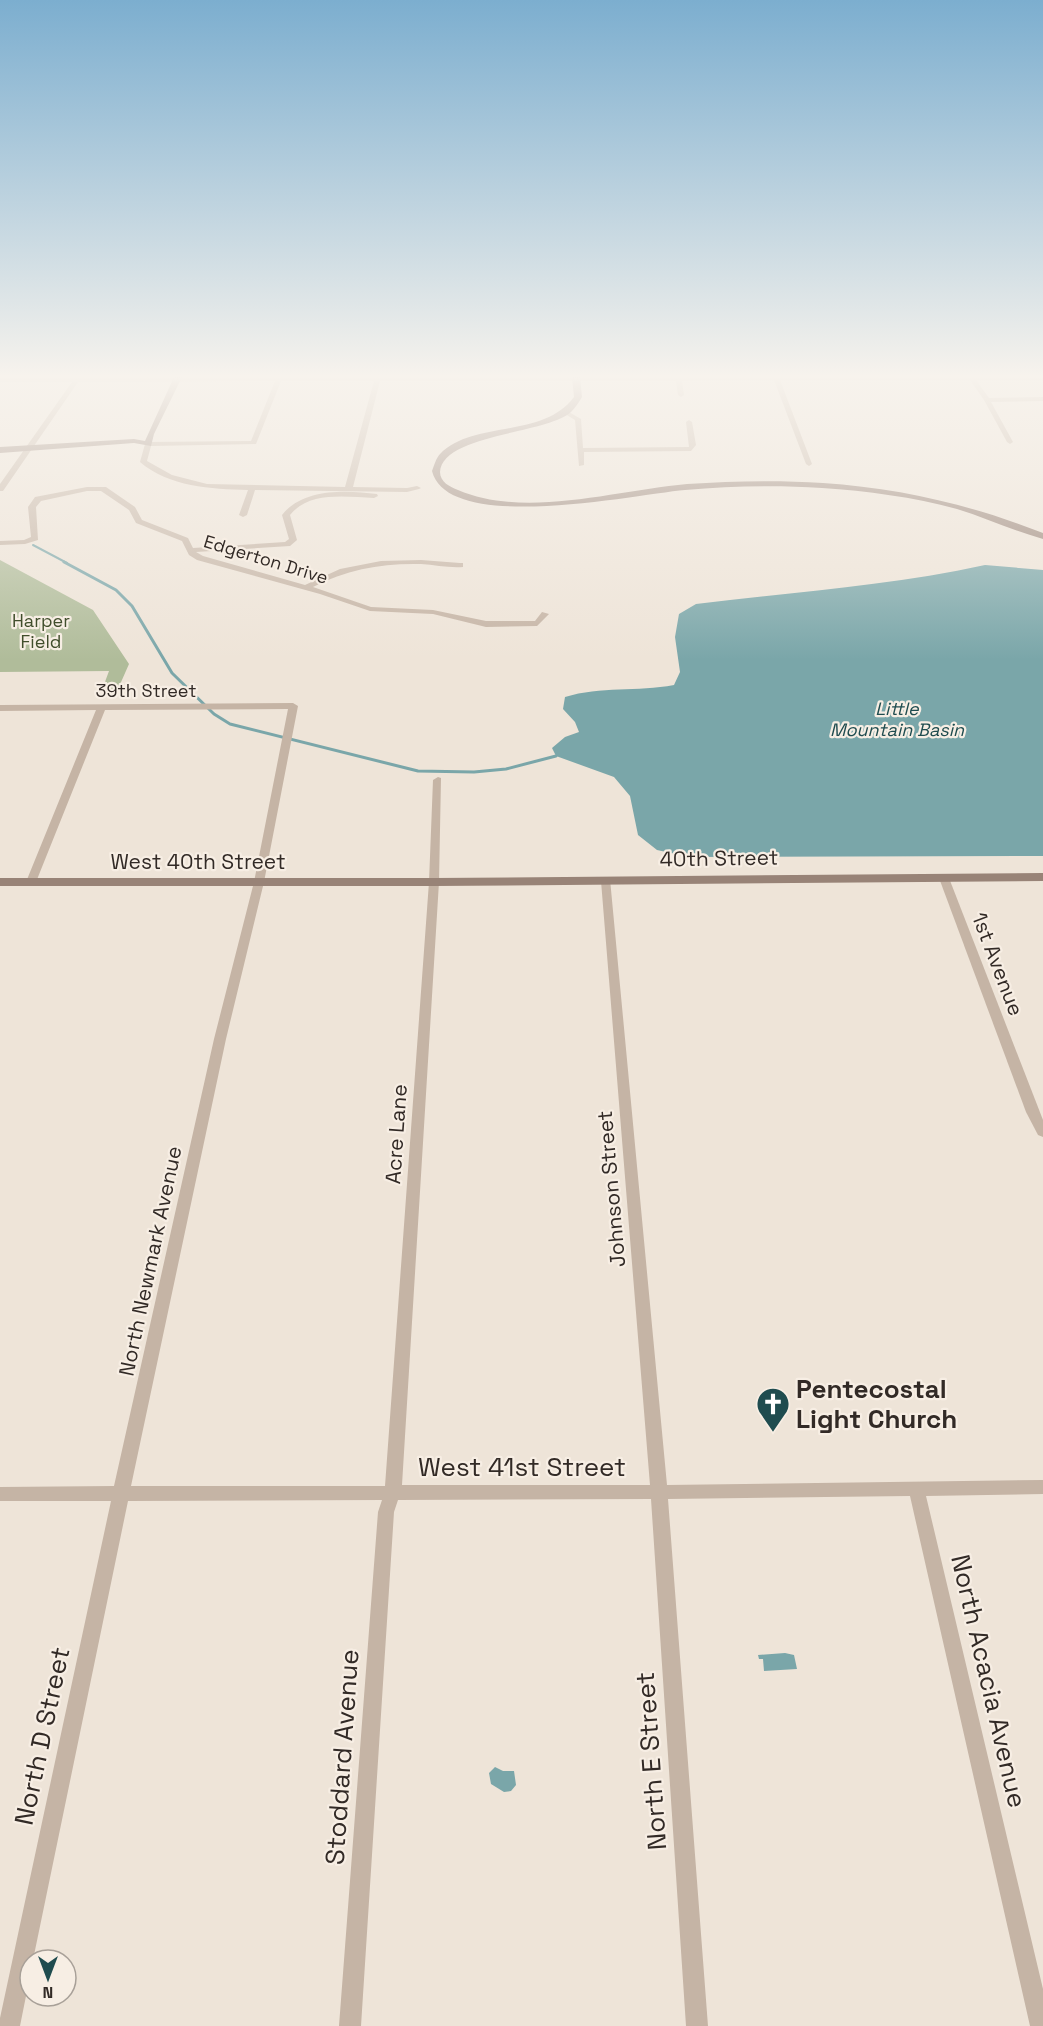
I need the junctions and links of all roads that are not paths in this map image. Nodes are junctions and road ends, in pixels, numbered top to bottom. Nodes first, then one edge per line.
1 (12, 472) edge
2 (157, 472) edge
3 (353, 472) edge
4 (437, 472) edge
5 (349, 487) junction
6 (252, 488) junction
7 (417, 488) dead end
8 (0, 489) edge
9 (407, 490) junction
10 (243, 515) dead end
11 (1043, 536) edge
12 (0, 543) edge
13 (191, 550) junction
14 (460, 565) dead end
15 (308, 587) junction
16 (545, 614) dead end
17 (292, 706) joint
18 (102, 707) junction
19 (0, 708) edge
20 (438, 780) dead end
21 (1043, 877) edge
22 (944, 878) junction
23 (606, 881) junction
24 (0, 882) edge
25 (31, 882) junction
26 (259, 882) junction
27 (395, 882) joint
28 (434, 882) junction
29 (1043, 1132) edge
30 (1043, 1486) edge
31 (916, 1488) junction
32 (393, 1492) junction
33 (659, 1492) junction
34 (121, 1493) junction
35 (0, 1494) edge
36 (9, 2026) edge
37 (350, 2026) edge
38 (697, 2026) edge
39 (1041, 2026) edge

1 - 8 street
2 - 6 street
3 - 5 street
4 - 11 main road
5 - 6 street
5 - 9 street
6 - 10 street
7 - 9 street
9 - 13 street
12 - 13 street, Edgerton Drive
13 - 15 street, Edgerton Drive
14 - 15 street
15 - 16 street, Edgerton Drive
17 - 18 street, 39th Street
17 - 26 street, North Newmark Avenue
18 - 19 street, 39th Street
18 - 25 street
20 - 28 street, Acre Lane
21 - 22 main road, 40th Street
22 - 23 main road, 40th Street
22 - 29 street, 1st Avenue
23 - 28 main road, 40th Street
23 - 33 street, Johnson Street
24 - 25 main road, West 40th Street
25 - 26 main road, West 40th Street
26 - 27 main road, West 40th Street
26 - 34 street, North Newmark Avenue
27 - 28 main road, 40th Street
28 - 32 street, Acre Lane
30 - 31 street, West 41st Street
31 - 33 street, West 41st Street
31 - 39 street, North Acacia Avenue
32 - 33 street, West 41st Street
32 - 34 street, West 41st Street
32 - 37 street, Stoddard Avenue
33 - 38 street, North E Street
34 - 35 street, West 41st Street
34 - 36 street, North D Street

